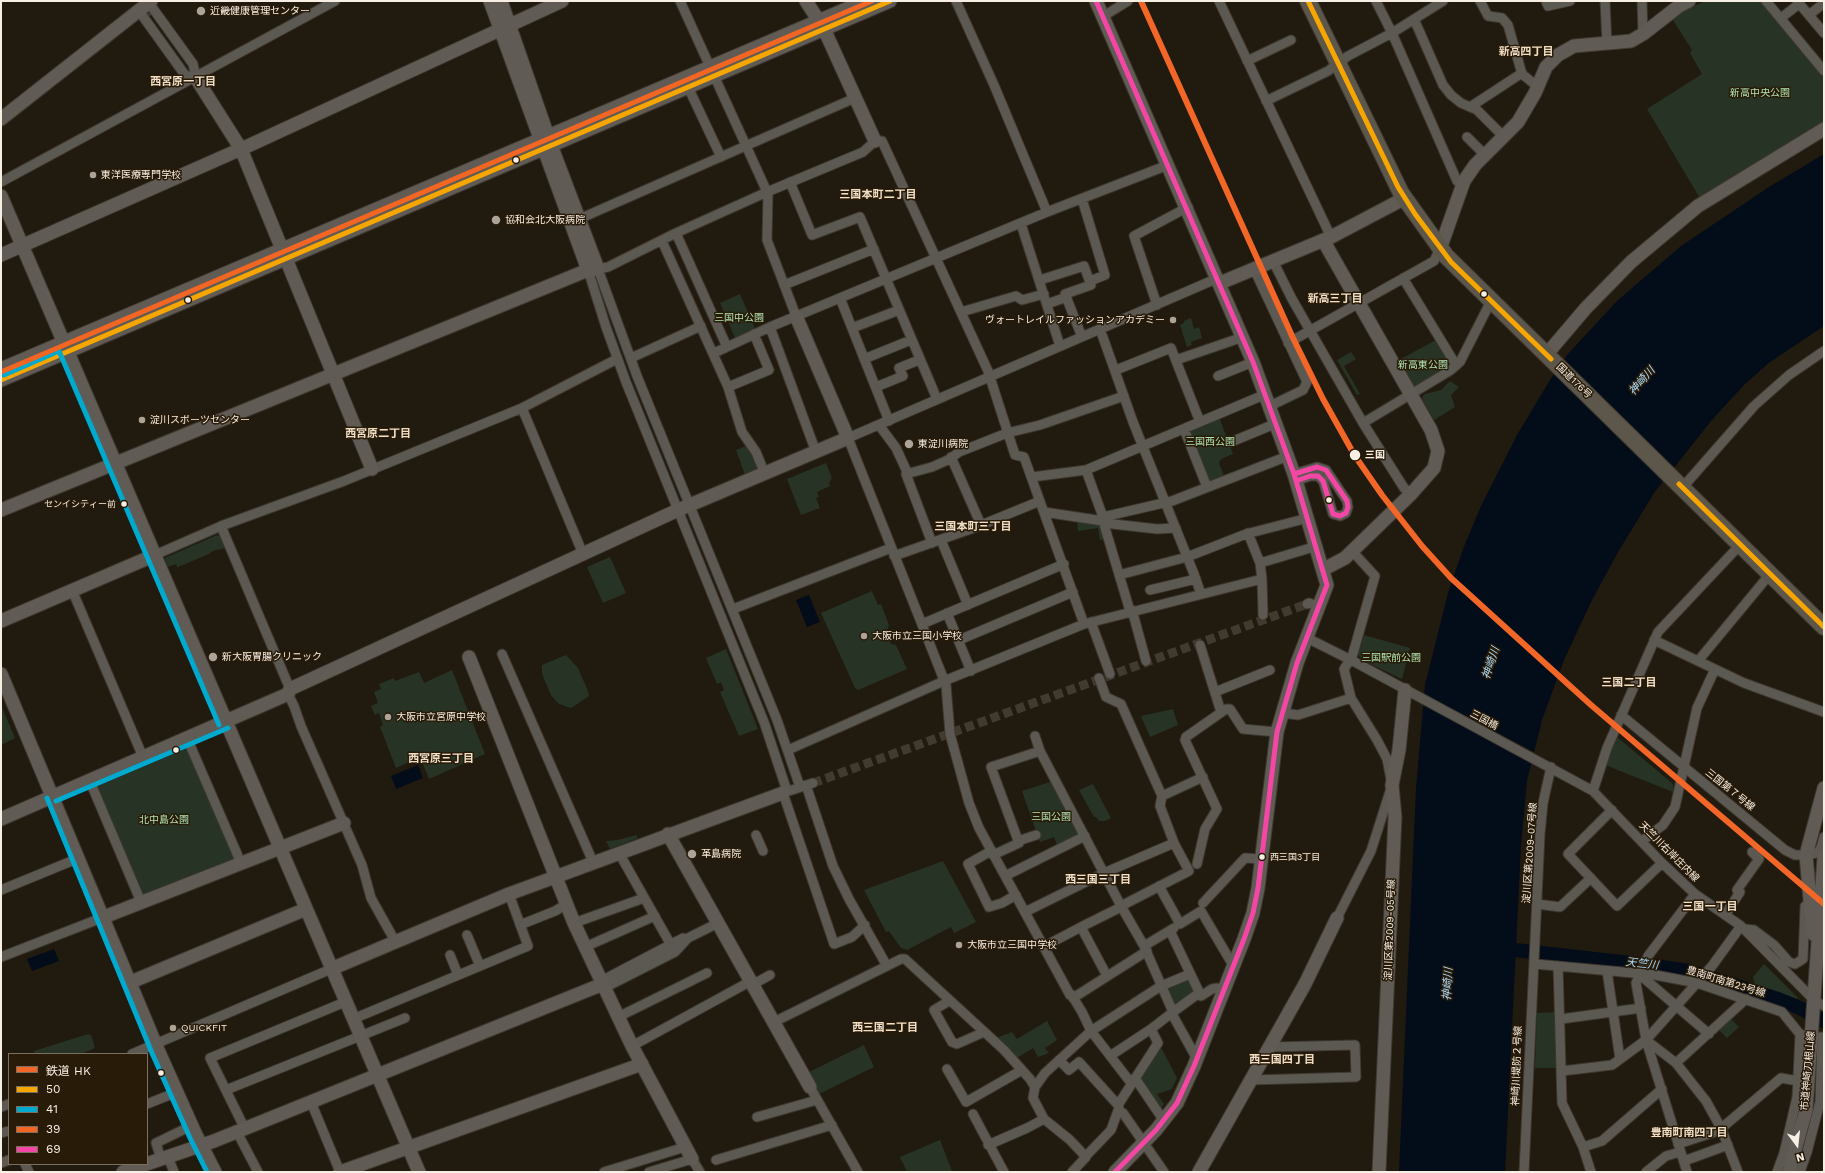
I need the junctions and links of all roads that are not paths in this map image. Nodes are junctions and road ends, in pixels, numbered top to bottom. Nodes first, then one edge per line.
1 (335, 1) edge
2 (490, 1) edge
3 (501, 1) edge
4 (562, 1) edge
5 (680, 1) edge
6 (806, 1) edge
7 (865, 1) edge
8 (890, 1) edge
9 (956, 1) edge
10 (1096, 1) edge
11 (1128, 1) edge
12 (1219, 1) edge
13 (1308, 1) edge
14 (1376, 1) edge
15 (1443, 1) edge
16 (1480, 1) edge
17 (1546, 1) edge
18 (1570, 1) edge
19 (1605, 1) edge
20 (1642, 1) edge
21 (1689, 1) edge
22 (1766, 1) edge
23 (1798, 2) edge
24 (1824, 3) edge
25 (1433, 4) edge
26 (147, 7) edge
27 (1809, 15) junction
28 (1102, 16) junction
29 (1781, 18) junction
30 (1414, 19) junction
31 (821, 25) junction
32 (505, 28) junction
33 (1392, 33) junction
34 (1824, 33) edge
35 (1643, 34) junction
36 (1291, 40) dead end
37 (1607, 44) junction
38 (1247, 61) junction
39 (1338, 64) junction
40 (1824, 71) edge
41 (712, 72) junction
42 (1522, 73) junction
43 (196, 78) junction
44 (688, 87) junction
45 (1538, 87) junction
46 (855, 98) junction
47 (1266, 101) junction
48 (1470, 107) junction
49 (1, 120) edge
50 (1824, 129) edge
51 (1504, 136) junction
52 (1467, 137) dead end
53 (875, 141) junction
54 (546, 142) junction
55 (746, 146) junction
56 (241, 149) junction
57 (1485, 155) junction
58 (720, 157) junction
59 (1168, 165) junction
60 (1, 182) edge
61 (790, 182) junction
62 (1462, 185) junction
63 (767, 192) junction
64 (1, 196) edge
65 (1405, 198) junction
66 (1082, 199) junction
67 (1188, 207) junction
68 (1047, 212) junction
69 (579, 219) junction
70 (1021, 224) junction
71 (676, 233) junction
72 (1327, 238) junction
73 (662, 242) junction
74 (22, 246) junction
75 (874, 249) junction
76 (1440, 249) junction
77 (285, 253) junction
78 (1, 255) edge
79 (937, 258) junction
80 (1273, 262) junction
81 (1254, 269) junction
82 (593, 270) junction
83 (1403, 278) junction
84 (887, 280) junction
85 (1040, 280) junction
86 (1219, 280) junction
87 (1090, 281) junction
88 (784, 285) junction
89 (1044, 294) junction
90 (1067, 297) junction
91 (840, 298) junction
92 (1491, 301) junction
93 (1359, 302) junction
94 (1047, 304) junction
95 (1158, 305) junction
96 (899, 310) junction
97 (961, 312) junction
98 (796, 316) junction
99 (701, 326) junction
100 (770, 327) junction
101 (852, 328) junction
102 (1100, 329) junction
103 (1310, 330) junction
104 (754, 334) junction
105 (1082, 337) junction
106 (1243, 337) junction
107 (911, 340) junction
108 (1288, 343) junction
109 (1060, 346) junction
110 (65, 347) junction
111 (727, 347) junction
112 (1824, 351) edge
113 (714, 353) junction
114 (1549, 357) junction
115 (632, 358) junction
116 (617, 359) junction
117 (864, 359) junction
118 (919, 360) junction
119 (1176, 360) junction
120 (1253, 362) junction
121 (1456, 365) junction
122 (1, 368) edge
123 (1116, 370) junction
124 (334, 374) junction
125 (1218, 376) dead end
126 (989, 378) junction
127 (1, 380) edge
128 (728, 387) junction
129 (876, 387) junction
130 (1411, 394) junction
131 (1124, 396) junction
132 (937, 399) junction
133 (1268, 400) junction
134 (522, 408) junction
135 (889, 421) junction
136 (1200, 422) junction
137 (1277, 423) junction
138 (1363, 423) junction
139 (879, 425) junction
140 (1184, 429) junction
141 (1007, 433) junction
142 (848, 438) junction
143 (1231, 442) dead end
144 (1144, 446) junction
145 (816, 452) junction
146 (1288, 456) junction
147 (951, 457) junction
148 (116, 465) junction
149 (372, 469) junction
150 (1086, 470) junction
151 (765, 474) junction
152 (908, 474) junction
153 (1032, 477) junction
154 (1295, 477) junction
155 (1681, 485) junction
156 (1207, 487) junction
157 (1411, 494) junction
158 (1040, 501) junction
159 (1166, 502) junction
160 (690, 504) junction
161 (1, 510) edge
162 (678, 510) junction
163 (1044, 512) junction
164 (1308, 518) junction
165 (1103, 520) junction
166 (981, 525) junction
167 (222, 526) junction
168 (1176, 528) junction
169 (1248, 533) junction
170 (936, 541) junction
171 (1740, 544) junction
172 (1317, 546) junction
173 (1352, 551) junction
174 (893, 552) junction
175 (583, 554) junction
176 (155, 555) junction
177 (1187, 558) junction
178 (1260, 563) junction
179 (1064, 564) junction
180 (1324, 569) junction
181 (1770, 574) junction
182 (1119, 575) junction
183 (1196, 579) junction
184 (1262, 579) junction
185 (72, 590) junction
186 (1150, 590) dead end
187 (1073, 592) junction
188 (1201, 594) junction
189 (1307, 604) tunnel mouth
190 (968, 605) junction
191 (1320, 607) junction
192 (732, 608) junction
193 (1131, 611) junction
194 (720, 612) junction
195 (947, 613) junction
196 (1263, 615) dead end
197 (1, 622) edge
198 (1088, 623) junction
199 (922, 624) junction
200 (1824, 627) edge
201 (1307, 638) junction
202 (959, 640) junction
203 (1654, 640) junction
204 (1200, 645) dead end
205 (502, 654) dead end
206 (469, 657) dead end
207 (1351, 660) junction
208 (1146, 661) dead end
209 (1698, 661) junction
210 (1715, 669) junction
211 (1270, 670) dead end
212 (971, 671) junction
213 (1, 674) edge
214 (1110, 674) dead end
215 (1099, 678) dead end
216 (944, 681) junction
217 (764, 689) junction
218 (1407, 691) junction
219 (289, 692) junction
220 (1215, 692) junction
221 (753, 694) junction
222 (1351, 698) junction
223 (1220, 712) junction
224 (1824, 712) edge
225 (1283, 713) junction
226 (1621, 715) junction
227 (225, 722) junction
228 (1278, 732) junction
229 (1035, 736) dead end
230 (188, 738) junction
231 (788, 750) junction
232 (1040, 751) junction
233 (775, 753) junction
234 (143, 757) junction
235 (1550, 766) junction
236 (1685, 768) junction
237 (1203, 777) junction
238 (89, 779) junction
239 (806, 785) junction
240 (1392, 785) junction
241 (1824, 788) edge
242 (1593, 791) junction
243 (785, 792) junction
244 (53, 795) junction
245 (1162, 796) junction
246 (1612, 810) junction
247 (1, 819) edge
248 (344, 823) junction
249 (668, 834) junction
250 (756, 835) dead end
251 (1036, 835) dead end
252 (1085, 836) junction
253 (1824, 837) edge
254 (1018, 841) junction
255 (1642, 841) junction
256 (1174, 843) junction
257 (280, 848) junction
258 (763, 851) dead end
259 (1752, 852) dead end
260 (619, 853) junction
261 (992, 853) junction
262 (1824, 857) edge
263 (79, 858) junction
264 (1261, 859) junction
265 (1806, 860) junction
266 (593, 862) junction
267 (241, 863) junction
268 (1662, 863) junction
269 (1197, 864) dead end
270 (1104, 873) junction
271 (557, 876) junction
272 (1005, 876) junction
273 (1591, 878) junction
274 (1823, 883) edge
275 (1159, 886) junction
276 (1, 890) edge
277 (508, 894) junction
278 (1695, 894) junction
279 (1016, 895) junction
280 (644, 898) junction
281 (141, 902) junction
282 (1203, 903) dead end
283 (567, 904) junction
284 (1537, 904) junction
285 (1121, 906) junction
286 (1823, 907) edge
287 (306, 909) junction
288 (1025, 912) junction
289 (1725, 915) junction
290 (655, 916) junction
291 (104, 917) junction
292 (1337, 918) joint
293 (718, 922) junction
294 (574, 923) junction
295 (1180, 924) junction
296 (520, 925) junction
297 (865, 926) junction
298 (1081, 927) junction
299 (1743, 928) junction
300 (1170, 930) junction
301 (467, 935) dead end
302 (395, 941) junction
303 (672, 945) junction
304 (585, 947) junction
305 (1043, 947) junction
306 (1145, 949) junction
307 (450, 955) dead end
308 (1, 957) edge
309 (1535, 962) junction
310 (480, 966) junction
311 (887, 966) junction
312 (1558, 966) junction
313 (1234, 967) junction
314 (1815, 968) junction
315 (331, 969) junction
316 (1607, 971) junction
317 (707, 973) dead end
318 (1640, 973) junction
319 (1190, 974) junction
320 (458, 975) junction
321 (770, 975) dead end
322 (1107, 976) junction
323 (131, 982) junction
324 (1698, 982) junction
325 (752, 983) junction
326 (603, 984) junction
327 (1161, 986) junction
328 (1224, 990) junction
329 (1199, 993) junction
330 (1073, 998) junction
331 (1746, 999) junction
332 (949, 1001) junction
333 (345, 1002) junction
334 (1817, 1003) edge
335 (1677, 1006) junction
336 (1641, 1008) junction
337 (1612, 1012) junction
338 (1173, 1013) junction
339 (618, 1017) junction
340 (405, 1018) dead end
341 (353, 1019) junction
342 (1561, 1019) junction
343 (774, 1022) junction
344 (1151, 1029) junction
345 (1091, 1031) junction
346 (984, 1032) junction
347 (1709, 1034) junction
348 (1812, 1035) junction
349 (360, 1037) junction
350 (1646, 1040) junction
351 (156, 1044) junction
352 (632, 1046) junction
353 (1270, 1047) junction
354 (134, 1053) edge
355 (1110, 1056) junction
356 (1197, 1059) junction
357 (1620, 1059) junction
358 (1059, 1060) junction
359 (1676, 1063) junction
360 (642, 1064) junction
361 (947, 1069) dead end
362 (1022, 1070) junction
363 (1562, 1071) junction
364 (377, 1075) junction
365 (1133, 1080) junction
366 (1251, 1080) junction
367 (1798, 1081) junction
368 (810, 1087) joint
369 (1035, 1087) junction
370 (1662, 1089) junction
371 (226, 1090) junction
372 (1822, 1090) edge
373 (177, 1092) junction
374 (817, 1100) junction
375 (311, 1102) junction
376 (148, 1104) edge
377 (1118, 1108) junction
378 (973, 1114) dead end
379 (757, 1117) dead end
380 (1044, 1119) junction
381 (1164, 1121) junction
382 (832, 1125) junction
383 (191, 1126) junction
384 (1721, 1128) junction
385 (241, 1130) junction
386 (1144, 1143) junction
387 (988, 1144) junction
388 (1728, 1145) junction
389 (201, 1146) junction
390 (685, 1147) junction
391 (1583, 1147) junction
392 (408, 1148) junction
393 (1681, 1152) junction
394 (1086, 1156) junction
395 (164, 1158) junction
396 (692, 1159) junction
397 (716, 1160) dead end
398 (141, 1169) edge
399 (123, 1172) edge
400 (174, 1172) edge
401 (215, 1172) edge
402 (258, 1172) edge
403 (340, 1172) edge
404 (419, 1172) edge
405 (604, 1172) edge
406 (649, 1172) edge
407 (700, 1172) edge
408 (858, 1172) edge
409 (1004, 1172) edge
410 (1072, 1172) edge
411 (1115, 1172) edge
412 (1164, 1172) edge
413 (1199, 1172) edge
414 (1379, 1172) edge
415 (1524, 1172) edge
416 (1591, 1172) edge
417 (1646, 1172) edge
418 (1687, 1172) edge
419 (1738, 1172) edge
420 (1777, 1172) edge
421 (1788, 1172) edge
422 (1800, 1172) edge

1 - 43 street
2 - 32 street
3 - 32 street
4 - 32 street
5 - 41 street
6 - 31 street
7 - 31 street
8 - 31 street
9 - 68 street
10 - 28 street
11 - 28 street
12 - 38 street
13 - 39 highway, 国道176号
14 - 33 street
15 - 25 street
16 - 42 street
17 - 18 street
19 - 37 street
20 - 35 street
21 - 35 street
22 - 29 street
23 - 27 street
23 - 29 street
24 - 27 street
25 - 30 street
26 - 43 street
26 - 43 street
26 - 49 street
27 - 34 street
28 - 59 street
29 - 40 street
30 - 33 street
30 - 48 street
31 - 41 street
31 - 46 street
32 - 54 street
32 - 56 street
33 - 39 street
33 - 62 street
35 - 37 street
36 - 38 street
37 - 45 street
38 - 47 street
39 - 47 street
39 - 65 highway, 国道176号
41 - 44 street
41 - 54 street
41 - 55 street
42 - 45 street
42 - 48 street
43 - 56 street
43 - 60 street
44 - 54 street
44 - 58 street
45 - 51 street
46 - 53 street
46 - 55 street
47 - 72 street
48 - 51 street
50 - 114 street
51 - 57 street
52 - 57 street
53 - 61 street
53 - 79 street
54 - 69 street
54 - 77 street
54 - 82 street
55 - 58 street
55 - 63 street
56 - 74 street
56 - 77 street
57 - 62 street
58 - 69 street
59 - 66 street
59 - 67 street
61 - 63 street
61 - 75 street
62 - 76 street
63 - 71 street
63 - 88 street
64 - 74 street
65 - 72 street
65 - 76 highway, 国道176号
66 - 68 street
66 - 87 street
67 - 86 street
67 - 95 street
68 - 70 street
69 - 82 street
70 - 79 street
70 - 85 street
71 - 73 street
71 - 111 street
72 - 80 street
72 - 93 street
73 - 82 street
73 - 99 street
74 - 78 street
74 - 110 street
75 - 84 street
75 - 88 street
76 - 83 street
76 - 92 highway, 国道176号
77 - 110 street
77 - 124 street
79 - 84 street
79 - 97 street
80 - 81 street
80 - 103 street
81 - 86 street
81 - 108 street
82 - 115 street
82 - 116 street
82 - 124 street
83 - 93 street
83 - 121 street
84 - 91 street
84 - 96 street
85 - 87 street
85 - 89 street
86 - 95 street
86 - 106 street
87 - 90 street
88 - 98 street
89 - 94 street
89 - 97 street
90 - 94 street
90 - 105 street
91 - 98 street
91 - 101 street
92 - 114 highway, 国道176号
92 - 121 street
93 - 103 street
93 - 130 street
94 - 109 street
95 - 102 street
96 - 101 street
96 - 107 street
97 - 126 street
98 - 100 street
98 - 142 street
99 - 113 street
99 - 115 street
100 - 104 street
100 - 145 street
101 - 117 street
102 - 105 street
102 - 123 street
103 - 108 street
103 - 138 street
104 - 111 street
104 - 128 street
105 - 109 street
106 - 119 street
106 - 120 street
107 - 117 street
107 - 118 street
108 - 133 street
109 - 126 street
110 - 122 street
110 - 127 street
110 - 148 street
111 - 113 street
112 - 155 street
113 - 128 street
114 - 155 highway, 国道176号
115 - 160 street
116 - 134 street
116 - 162 street
117 - 129 street
118 - 129 street
118 - 132 street
119 - 123 street
119 - 136 street
120 - 125 street
120 - 133 street
121 - 130 street
123 - 131 street
124 - 148 street
124 - 149 street
126 - 132 street
126 - 141 street
128 - 151 street
129 - 135 street
130 - 138 street
130 - 157 street
131 - 141 street
131 - 144 street
132 - 135 street
133 - 136 street
133 - 137 street
134 - 149 street
134 - 175 street
135 - 139 street
136 - 140 street
137 - 143 street
137 - 146 street
138 - 157 street
139 - 142 street
139 - 152 street
140 - 144 street
140 - 156 street
141 - 147 street
141 - 153 street
142 - 145 street
142 - 174 street
144 - 150 street
144 - 159 street
145 - 151 street
146 - 154 street
146 - 156 street
147 - 152 street
147 - 166 street
148 - 161 street
148 - 176 street
149 - 167 street
150 - 153 street
150 - 165 street
151 - 160 street
152 - 170 street
153 - 158 street
154 - 154 street
154 - 164 street
155 - 171 highway, 国道176号
156 - 159 street
157 - 173 street
158 - 163 street
158 - 166 street
159 - 165 street
159 - 168 street
160 - 162 street
160 - 192 street
162 - 175 street
162 - 194 street
163 - 165 street
163 - 179 street
164 - 169 street
164 - 172 street
165 - 168 street
165 - 182 street
166 - 170 street
167 - 176 street
167 - 219 street
168 - 177 street
169 - 177 street
169 - 178 street
170 - 174 street
170 - 190 street
171 - 181 highway, 国道176号
171 - 203 street
172 - 178 street
172 - 180 street
173 - 180 street
173 - 207 street
174 - 192 street
174 - 199 street
175 - 219 street
176 - 185 street
176 - 227 street
177 - 182 street
177 - 183 street
178 - 184 street
179 - 187 street
179 - 190 street
180 - 191 street
181 - 200 highway, 国道176号
181 - 209 street
182 - 193 street
183 - 186 street
183 - 188 street
184 - 188 street
184 - 196 street
185 - 197 street
185 - 234 street
187 - 198 street
187 - 202 street
188 - 193 street
189 - 191 street
190 - 195 street
191 - 201 street
192 - 194 street
192 - 217 street
193 - 198 street
193 - 208 street
194 - 221 street
195 - 199 street
195 - 202 street
198 - 212 street
198 - 214 street
199 - 216 street
201 - 207 street, 三国橋
201 - 225 street
202 - 212 street
203 - 209 street
203 - 226 street
204 - 220 street
205 - 266 street
206 - 271 street
207 - 218 street, 三国橋
207 - 222 street
209 - 210 street
210 - 224 street
210 - 236 street
211 - 220 street
212 - 216 street
213 - 244 street
215 - 245 street
216 - 231 street
216 - 261 street
217 - 221 street
217 - 231 street
218 - 235 street, 三国橋
218 - 240 street, 淀川区第2009-05号線
219 - 227 street
219 - 248 street
220 - 223 street
221 - 233 street
222 - 225 street
222 - 240 street
223 - 228 street
223 - 237 street
225 - 228 street
226 - 236 street, 三国第７号線
226 - 242 street
227 - 230 street
227 - 257 street
228 - 264 street
229 - 232 street
230 - 234 street
230 - 267 street
231 - 233 street
231 - 239 street
232 - 252 street
232 - 254 street
233 - 243 street
234 - 238 street
235 - 242 street, 天竺川右岸庄内線
235 - 284 street, 淀川区第2009-07号線
236 - 255 street
236 - 265 street, 三国第７号線
237 - 245 street
237 - 269 street
238 - 244 street
238 - 281 street
239 - 243 street
239 - 297 street
240 - 292 street
240 - 414 street, 淀川区第2009-05号線
241 - 265 street
242 - 246 street, 天竺川右岸庄内線
243 - 249 street
243 - 297 street
244 - 247 street
244 - 263 street
245 - 256 street
246 - 255 street, 天竺川右岸庄内線
246 - 273 street
248 - 257 street
248 - 302 street
249 - 260 street
249 - 293 street
250 - 258 street
251 - 254 street
252 - 270 street
252 - 272 street
253 - 265 street
254 - 261 street
255 - 268 street, 天竺川右岸庄内線
256 - 270 street
256 - 275 street
257 - 267 street
257 - 287 street
259 - 289 street
260 - 266 street
260 - 280 street
261 - 272 street
261 - 279 street
262 - 274 street
263 - 276 street
263 - 291 street
264 - 282 street
264 - 313 street
265 - 299 street
265 - 314 street
266 - 271 street
267 - 281 street
268 - 273 street
268 - 278 street, 天竺川右岸庄内線
270 - 285 street
270 - 288 street
271 - 277 street
271 - 283 street
272 - 279 street
273 - 284 street
274 - 286 street
275 - 285 street
275 - 295 street
277 - 296 street
277 - 302 street
278 - 289 street, 天竺川右岸庄内線
278 - 318 street
279 - 288 street
280 - 290 street
280 - 294 street
281 - 291 street
283 - 294 street
283 - 296 street
284 - 309 street, 淀川区第2009-07号線
285 - 298 street
285 - 306 street
286 - 314 street
287 - 315 street
287 - 323 street
288 - 305 street
289 - 299 street, 天竺川右岸庄内線
290 - 303 street
290 - 304 street
291 - 308 street
291 - 323 street
292 - 353 street
293 - 303 street
293 - 325 street
293 - 326 street
294 - 304 street
295 - 300 street
295 - 313 street
296 - 310 street
297 - 311 street
298 - 305 street
298 - 322 street
299 - 324 street
299 - 334 street, 天竺川右岸庄内線
300 - 306 street
300 - 319 street
301 - 310 street
302 - 315 street
303 - 326 street
304 - 326 street
305 - 330 street
306 - 322 street
306 - 327 street
307 - 320 street
309 - 312 street, 豊南町南第23号線
309 - 415 street, 神崎川堤防２号線
310 - 320 street
311 - 332 street
311 - 343 street
312 - 316 street, 豊南町南第23号線
312 - 342 street
313 - 328 street
314 - 334 street, 市道神崎刀根山線
315 - 333 street
315 - 351 street
316 - 318 street, 豊南町南第23号線
316 - 337 street
317 - 339 street
318 - 324 street, 豊南町南第23号線
318 - 335 street
318 - 336 street
319 - 327 street
319 - 329 street
320 - 341 street
321 - 325 street
322 - 330 street
323 - 351 street
324 - 331 street, 豊南町南第23号線
324 - 335 street
325 - 343 street
325 - 352 street
326 - 339 street
326 - 364 street
327 - 338 street
327 - 345 street
328 - 329 street
328 - 356 street
329 - 338 street
330 - 345 street
331 - 347 street
331 - 348 street, 豊南町南第23号線
332 - 346 street
332 - 346 street
333 - 341 street
333 - 371 street
334 - 348 street, 市道神崎刀根山線
335 - 347 street
335 - 350 street
336 - 337 street
336 - 350 street
337 - 342 street
337 - 357 street
338 - 344 street
338 - 356 street
339 - 352 street
340 - 349 street
341 - 349 street
342 - 363 street
343 - 368 street
344 - 355 street
344 - 365 street
345 - 355 street
345 - 358 street
346 - 362 street
347 - 359 street
348 - 367 street
348 - 372 street
348 - 421 street, 市道神崎刀根山線
349 - 364 street
349 - 371 street
350 - 357 street
350 - 359 street
350 - 370 street
351 - 354 street
351 - 373 street
352 - 360 street
353 - 366 street
353 - 366 street
355 - 365 street
356 - 381 street
357 - 363 street
358 - 369 street
358 - 377 street
359 - 384 street
360 - 390 street
360 - 392 street
361 - 362 street
362 - 369 street
363 - 391 street
364 - 375 street
364 - 392 street
365 - 377 street
365 - 381 street
366 - 413 street
367 - 384 street
367 - 420 street
368 - 374 street
369 - 380 street
370 - 391 street
370 - 393 street
371 - 385 street
372 - 422 street
373 - 376 street
373 - 383 street
374 - 379 street
374 - 382 street
375 - 385 street
375 - 403 street
377 - 386 street
377 - 394 street
378 - 387 street
380 - 387 street
380 - 394 street
381 - 386 street
382 - 397 street
382 - 408 street
383 - 389 street
383 - 395 street
384 - 388 street
384 - 393 street
385 - 389 street
385 - 402 street
386 - 411 street
386 - 412 street
387 - 409 street
388 - 393 street
388 - 419 street
389 - 395 street
389 - 401 street
390 - 396 street
390 - 405 street
391 - 416 street
392 - 403 street
392 - 404 street
393 - 417 street
393 - 418 street
394 - 410 street
395 - 398 street
395 - 400 street
396 - 406 street
396 - 407 street
398 - 399 street

